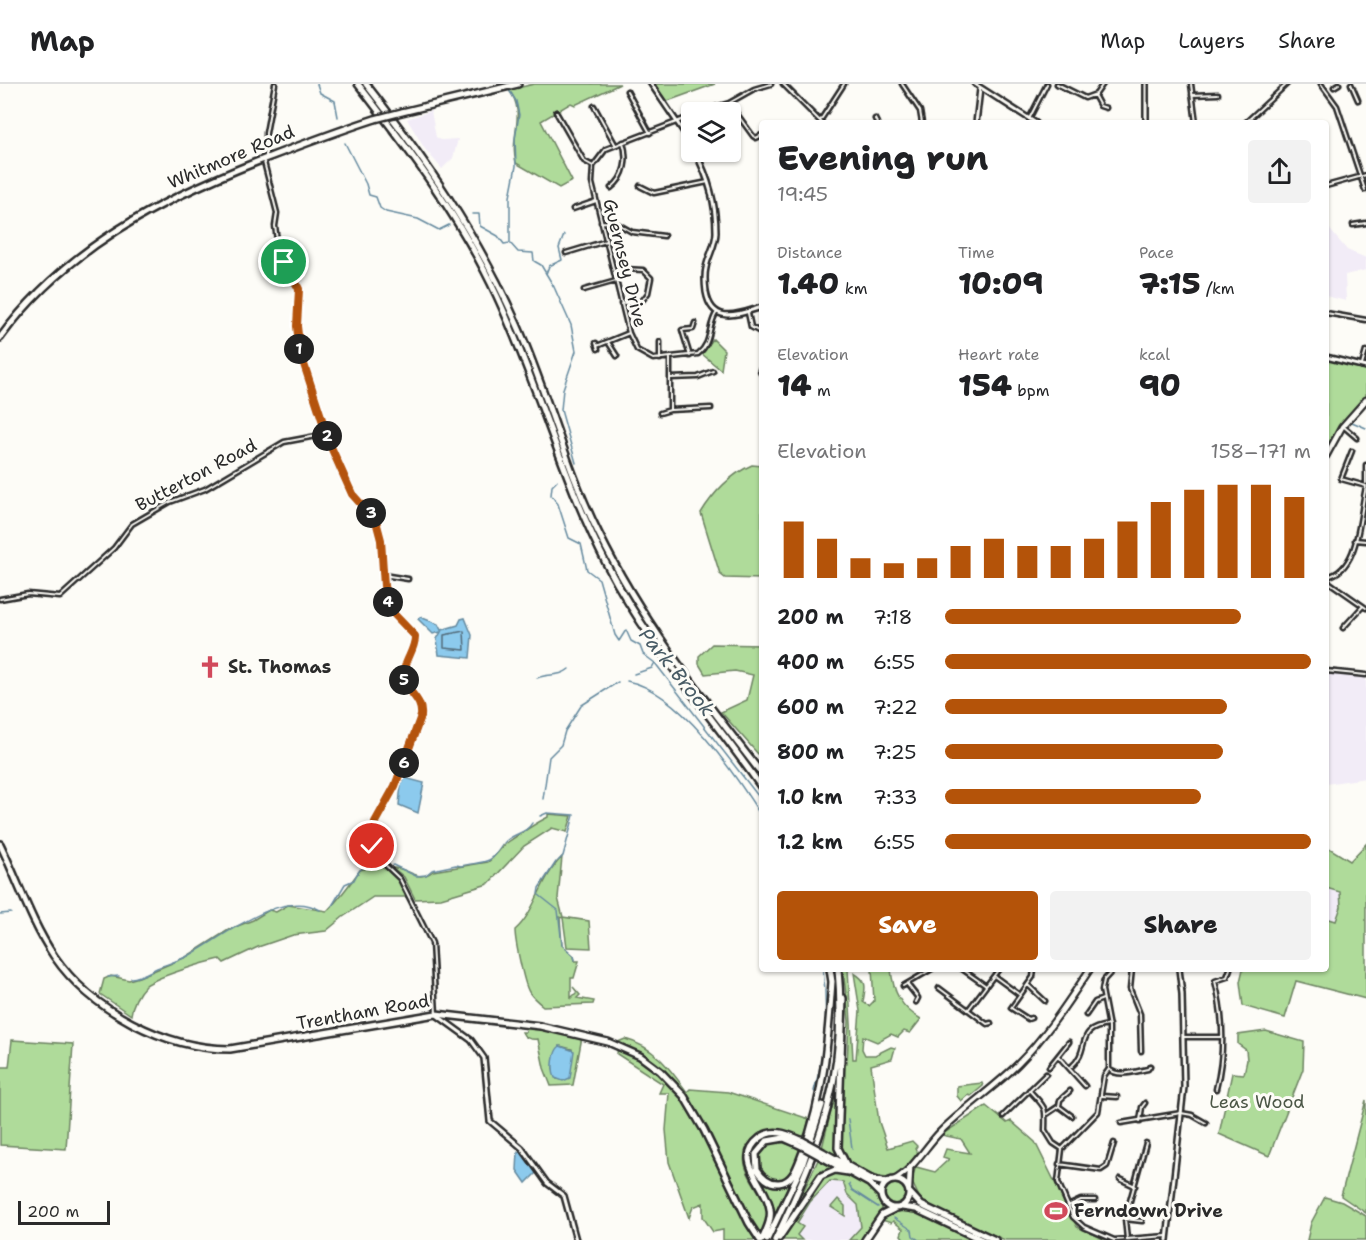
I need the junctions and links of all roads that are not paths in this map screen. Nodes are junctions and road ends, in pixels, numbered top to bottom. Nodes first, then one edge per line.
1 (275, 84) edge
2 (358, 84) edge
3 (366, 84) edge
4 (518, 84) edge
5 (651, 84) edge
6 (771, 84) edge
7 (783, 84) edge
8 (844, 84) edge
9 (902, 84) edge
10 (975, 84) edge
11 (1047, 84) edge
12 (1057, 84) edge
13 (1103, 84) edge
14 (1146, 84) edge
15 (1191, 84) edge
16 (1287, 84) edge
17 (1321, 84) edge
18 (1339, 84) edge
19 (1351, 84) edge
20 (1334, 87) dead end
21 (980, 89) junction
22 (627, 91) dead end
23 (1218, 94) dead end
24 (1094, 95) junction
25 (1192, 95) junction
26 (1358, 100) dead end
27 (732, 102) edge
28 (594, 106) dead end
29 (1106, 108) dead end
30 (556, 112) dead end
31 (1029, 119) joint
32 (741, 120) edge
33 (819, 120) edge
34 (822, 120) edge
35 (922, 120) edge
36 (976, 120) edge
37 (1146, 120) edge
38 (1196, 120) edge
39 (1248, 120) edge
40 (681, 121) edge
41 (676, 123) junction
42 (681, 130) edge
43 (651, 133) junction
44 (759, 136) edge
45 (623, 142) junction
46 (615, 144) junction
47 (264, 159) junction
48 (699, 162) edge
49 (593, 166) junction
50 (1366, 175) edge
51 (1362, 177) junction
52 (708, 182) junction
53 (1329, 185) edge
54 (640, 186) dead end
55 (611, 188) dead end
56 (1365, 189) edge
57 (596, 201) junction
58 (573, 209) dead end
59 (601, 222) junction
60 (1366, 223) edge
61 (1353, 225) dead end
62 (664, 236) dead end
63 (606, 241) junction
64 (566, 253) dead end
65 (625, 269) dead end
66 (616, 281) junction
67 (584, 290) dead end
68 (621, 304) junction
69 (759, 308) edge
70 (717, 312) junction
71 (747, 312) junction
72 (1329, 314) edge
73 (1366, 320) edge
74 (695, 323) dead end
75 (759, 331) edge
76 (629, 333) junction
77 (0, 338) edge
78 (608, 342) junction
79 (660, 342) dead end
80 (597, 346) dead end
81 (1366, 351) edge
82 (617, 356) dead end
83 (690, 356) junction
84 (670, 358) junction
85 (1329, 358) edge
86 (660, 359) junction
87 (1364, 367) edge
88 (713, 371) dead end
89 (670, 378) junction
90 (1366, 400) edge
91 (711, 408) dead end
92 (670, 410) junction
93 (660, 413) dead end
94 (1343, 426) junction
95 (327, 434) junction
96 (1357, 438) dead end
97 (1329, 451) edge
98 (1352, 451) dead end
99 (1366, 465) edge
100 (1366, 485) edge
101 (1355, 540) junction
102 (1366, 541) edge
103 (383, 575) junction
104 (1332, 576) junction
105 (1329, 578) edge
106 (408, 579) dead end
107 (1331, 583) joint
108 (0, 599) edge
109 (1365, 607) edge
110 (1343, 628) dead end
111 (1329, 671) edge
112 (1366, 675) edge
113 (759, 770) edge
114 (759, 784) edge
115 (0, 844) edge
116 (830, 972) edge
117 (839, 972) edge
118 (839, 972) edge
119 (927, 972) edge
120 (967, 972) edge
121 (997, 972) edge
122 (1033, 972) edge
123 (1088, 972) edge
124 (1111, 972) edge
125 (1132, 972) edge
126 (1179, 972) edge
127 (1229, 972) edge
128 (994, 976) junction
129 (832, 981) junction
130 (907, 984) junction
131 (1028, 985) junction
132 (903, 986) dead end
133 (986, 986) junction
134 (939, 988) dead end
135 (1020, 995) junction
136 (1103, 999) junction
137 (1045, 1001) dead end
138 (916, 1002) dead end
139 (1011, 1008) junction
140 (968, 1010) junction
141 (1008, 1011) dead end
142 (436, 1014) junction
143 (1086, 1015) dead end
144 (1029, 1020) dead end
145 (991, 1023) dead end
146 (1108, 1025) junction
147 (1184, 1037) junction
148 (1222, 1037) junction
149 (1069, 1045) dead end
150 (1141, 1051) dead end
151 (1058, 1056) junction
152 (1150, 1066) dead end
153 (1049, 1067) dead end
154 (1071, 1067) junction
155 (1109, 1069) junction
156 (1046, 1074) dead end
157 (1085, 1086) dead end
158 (1215, 1089) dead end
159 (1029, 1090) junction
160 (1070, 1091) dead end
161 (1102, 1095) junction
162 (1117, 1097) dead end
163 (1145, 1103) dead end
164 (1059, 1106) junction
165 (1181, 1113) junction
166 (1047, 1114) junction
167 (1003, 1116) dead end
168 (1072, 1116) dead end
169 (1140, 1121) junction
170 (1204, 1121) dead end
171 (1121, 1123) dead end
172 (1114, 1143) dead end
173 (1146, 1143) dead end
174 (802, 1144) junction
175 (1062, 1149) junction
176 (1059, 1164) junction
177 (847, 1169) junction
178 (910, 1169) junction
179 (1120, 1179) dead end
180 (894, 1180) junction
181 (886, 1184) junction
182 (1135, 1186) junction
183 (909, 1191) junction
184 (881, 1195) junction
185 (1092, 1198) dead end
186 (884, 1203) junction
187 (1068, 1206) junction
188 (902, 1207) junction
189 (894, 1208) junction
190 (882, 1215) junction
191 (1125, 1219) junction
192 (1142, 1221) dead end
193 (1167, 1238) edge
194 (1127, 1239) edge
195 (576, 1240) edge
196 (761, 1240) edge
197 (767, 1240) edge
198 (777, 1240) edge
199 (865, 1240) edge
200 (982, 1240) edge
201 (995, 1240) edge

1 - 47 street
2 - 114 highway
3 - 113 highway
4 - 47 highway, Whitmore Road, bridge
5 - 41 street
6 - 27 street
7 - 33 street
8 - 34 street
9 - 35 street
10 - 21 street
11 - 31 street
12 - 24 street
13 - 24 street
14 - 37 street
15 - 25 street
16 - 39 street
17 - 51 street
18 - 20 street
19 - 26 street
21 - 31 street
21 - 36 street
22 - 43 street
23 - 25 street
24 - 29 street
25 - 38 street
28 - 46 street
30 - 49 street
32 - 44 street
40 - 41 street
41 - 42 street
41 - 43 street
43 - 45 street
45 - 46 street
45 - 55 street
46 - 49 street
47 - 77 highway, Whitmore Road
47 - 95 street
48 - 52 street
49 - 57 street, Guernsey Drive
50 - 51 street
51 - 53 street
51 - 56 street
52 - 54 street
52 - 70 street
57 - 58 street
57 - 59 street, Guernsey Drive
59 - 62 street
59 - 63 street, Guernsey Drive
60 - 61 street
63 - 64 street
63 - 66 street, Guernsey Drive
65 - 68 street
66 - 67 street
66 - 68 street, Guernsey Drive
68 - 76 street, Guernsey Drive
69 - 71 street
70 - 71 street
70 - 83 street
71 - 75 street
72 - 73 street
74 - 83 street
76 - 78 street
76 - 86 street, Guernsey Drive
78 - 80 street
78 - 82 street
79 - 86 street
81 - 87 street
83 - 84 street
84 - 86 street
84 - 89 street
85 - 87 street
88 - 89 street
89 - 92 street
90 - 94 main road
91 - 92 street
92 - 93 street
94 - 96 street
94 - 97 main road
95 - 103 street
95 - 108 street, Butterton Road
98 - 100 street
99 - 100 street
100 - 101 street
101 - 102 street
101 - 104 street
103 - 106 street
103 - 142 street
104 - 105 street
104 - 107 street
107 - 109 street
109 - 110 street
111 - 112 street
115 - 142 highway, Trentham Road
116 - 129 highway
117 - 177 highway
118 - 198 highway
119 - 130 street
120 - 133 street
121 - 128 street
122 - 131 street
123 - 178 main road
124 - 136 street
125 - 150 street
126 - 147 street
127 - 148 street
128 - 133 street
128 - 135 street
129 - 174 highway
129 - 197 highway
130 - 132 street
130 - 138 street
131 - 135 street
131 - 137 street
133 - 140 street
134 - 140 street
135 - 139 street
136 - 143 street
136 - 146 street
139 - 141 street
139 - 144 street
140 - 145 street
142 - 195 street
142 - 196 highway, Trentham Road
146 - 154 street
146 - 155 street
147 - 148 street
147 - 165 street
148 - 158 street
149 - 151 street
151 - 153 street
151 - 154 street
152 - 155 street
154 - 157 street
155 - 161 street
156 - 159 street
159 - 166 street
159 - 167 street
160 - 164 street
161 - 162 street
161 - 175 street
163 - 169 street
164 - 166 street
164 - 168 street
165 - 169 street
165 - 170 street
165 - 193 street
166 - 175 street
169 - 171 street
172 - 176 street
173 - 182 street
174 - 177 highway, bridge
174 - 196 highway
175 - 176 street
176 - 187 street
177 - 181 highway
177 - 184 highway
177 - 198 highway
178 - 180 main road
178 - 183 main road
179 - 182 street
180 - 181 highway
180 - 183 highway
181 - 184 highway
182 - 191 street
183 - 188 highway
183 - 201 highway
184 - 186 highway
185 - 187 street
186 - 189 highway
186 - 190 highway
187 - 194 street
188 - 189 highway
188 - 200 highway
189 - 190 highway
190 - 199 highway
191 - 192 street
191 - 194 street
193 - 194 street

